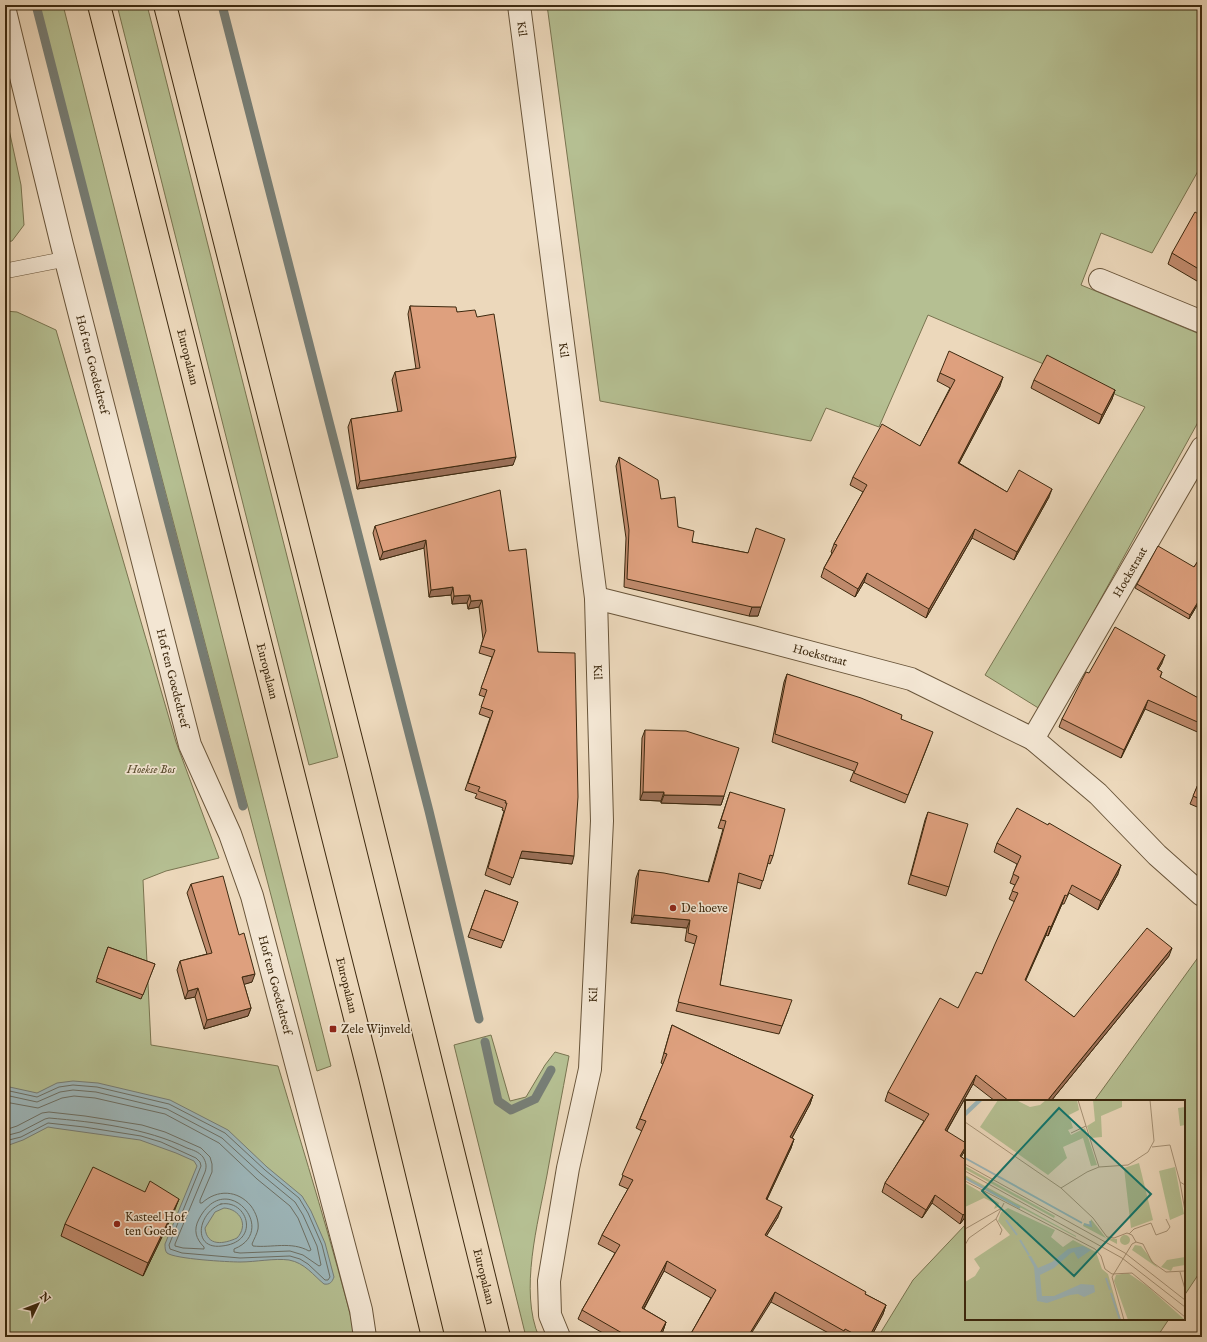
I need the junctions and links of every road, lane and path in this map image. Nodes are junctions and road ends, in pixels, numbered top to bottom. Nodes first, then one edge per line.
1 (99, 5) edge
2 (165, 5) edge
3 (519, 5) edge
4 (5, 11) edge
5 (66, 259) junction
6 (5, 271) edge
7 (1100, 280) dead end
8 (1202, 322) edge
9 (1202, 448) edge
10 (596, 598) junction
11 (1034, 739) junction
12 (1202, 895) edge
13 (365, 1337) edge
14 (433, 1337) edge
15 (499, 1337) edge
16 (559, 1337) edge

1 - 14 highway, Europalaan
2 - 15 highway, Europalaan
3 - 10 street, Kil
4 - 5 street, Hof ten Goededreef
5 - 6 lane
5 - 13 street, Hof ten Goededreef
7 - 8 street
9 - 11 street, Hoekstraat
10 - 11 street, Hoekstraat
10 - 16 street, Kil
11 - 12 street, Hoekstraat

